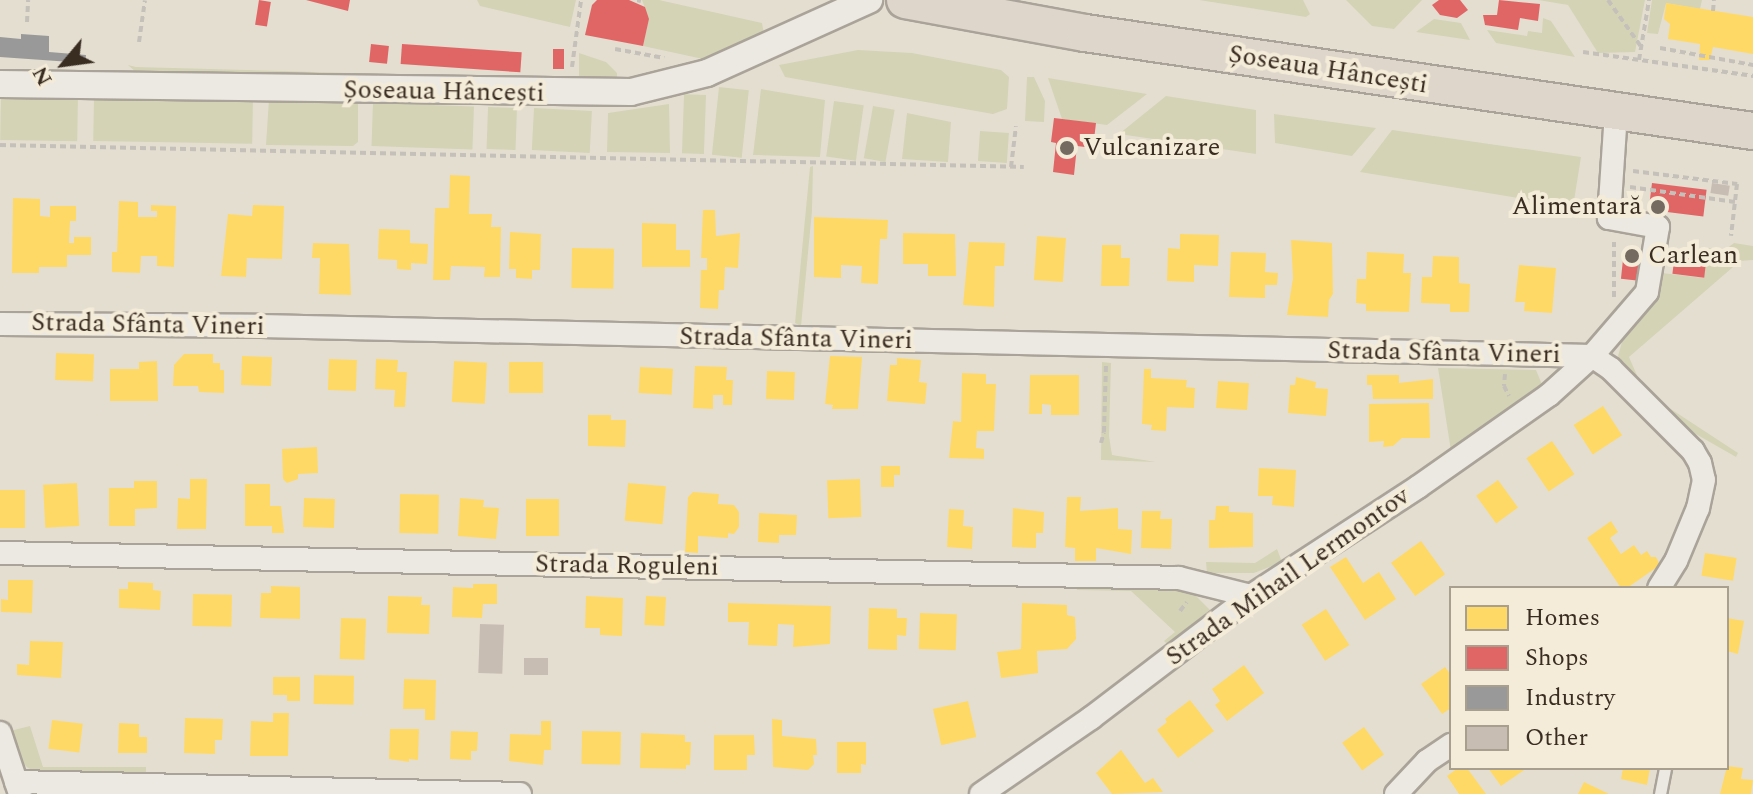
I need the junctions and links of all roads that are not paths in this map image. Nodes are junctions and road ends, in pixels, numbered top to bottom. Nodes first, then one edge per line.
1 (869, 0) edge
2 (905, 0) edge
3 (0, 84) edge
4 (1616, 113) junction
5 (1738, 125) edge
6 (0, 324) edge
7 (1592, 356) junction
8 (0, 553) edge
9 (1660, 586) edge
10 (1251, 596) junction
11 (0, 733) edge
12 (1449, 746) edge
13 (1665, 770) edge
14 (18, 788) edge
15 (520, 794) edge
16 (981, 794) edge
17 (1396, 794) edge
18 (1660, 794) edge

1 - 3 street, Șoseaua Hâncești
2 - 4 highway, Șoseaua Hâncești
4 - 5 highway, Șoseaua Hâncești
4 - 7 street, Strada Mihail Lermontov
6 - 7 street, Strada Sfânta Vineri
7 - 9 street
7 - 10 street, Strada Mihail Lermontov
8 - 10 street, Strada Roguleni
10 - 16 street, Strada Mihail Lermontov
11 - 14 street
12 - 17 street
13 - 18 lane
14 - 15 street

